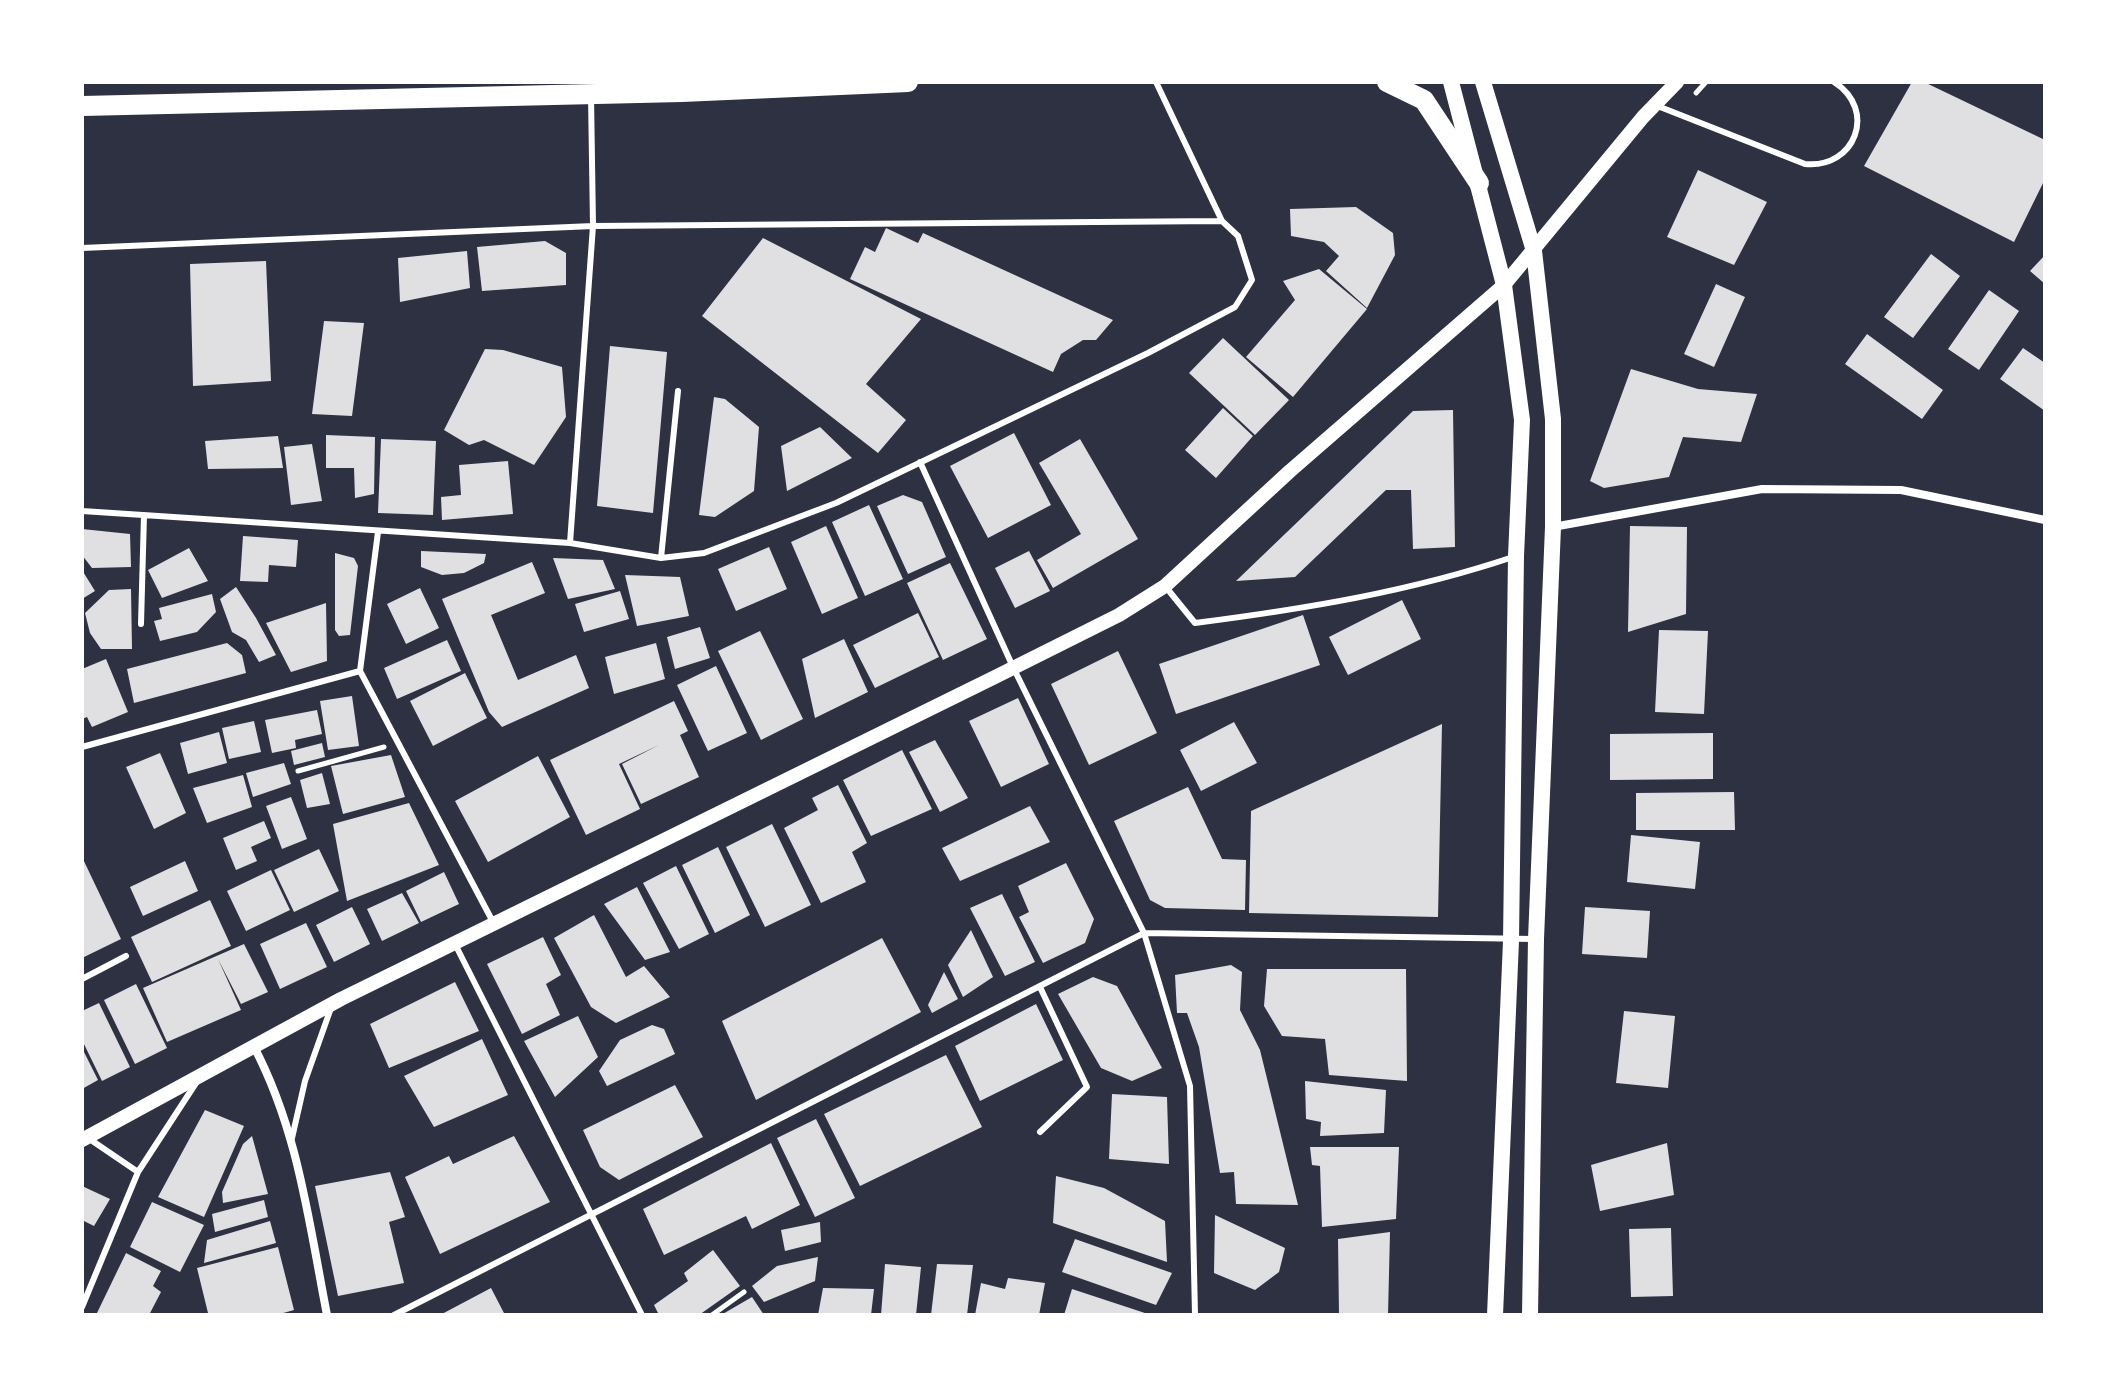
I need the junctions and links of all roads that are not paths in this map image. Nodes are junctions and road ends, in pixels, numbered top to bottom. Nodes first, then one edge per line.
1 (908, 82) edge
2 (1156, 82) edge
3 (1387, 82) edge
4 (1451, 82) edge
5 (1483, 82) edge
6 (1677, 82) edge
7 (1834, 82) edge
8 (591, 94) junction
9 (1655, 105) junction
10 (82, 106) edge
11 (1479, 183) junction
12 (1222, 221) junction
13 (593, 226) junction
14 (82, 248) edge
15 (1534, 251) junction
16 (1504, 285) junction
17 (678, 391) dead end
18 (920, 462) junction
19 (82, 511) edge
20 (144, 515) junction
21 (2045, 520) edge
22 (1553, 527) junction
23 (378, 532) junction
24 (570, 543) junction
25 (1516, 556) junction
26 (661, 558) junction
27 (1165, 586) junction
28 (141, 624) dead end
29 (1013, 667) junction
30 (360, 671) junction
31 (82, 747) edge
32 (493, 923) junction
33 (1144, 933) junction
34 (1536, 939) junction
35 (1511, 941) junction
36 (455, 944) junction
37 (126, 956) dead end
38 (82, 979) edge
39 (1040, 987) junction
40 (333, 1003) junction
41 (253, 1044) junction
42 (204, 1072) junction
43 (1040, 1132) dead end
44 (292, 1138) junction
45 (85, 1139) edge
46 (138, 1172) junction
47 (592, 1213) junction
48 (82, 1307) edge
49 (327, 1315) edge
50 (394, 1315) edge
51 (642, 1315) edge
52 (1195, 1315) edge
53 (1495, 1315) edge
54 (1530, 1315) edge

1 - 8 main road
2 - 12 lane
3 - 11 main road
4 - 11 main road
5 - 15 main road
6 - 9 street
7 - 9 lane
8 - 10 main road
8 - 13 lane
9 - 15 street
11 - 16 main road
12 - 13 lane
12 - 18 lane
13 - 14 lane
13 - 24 lane
15 - 16 street
15 - 22 main road
16 - 25 main road
16 - 27 street
17 - 26 lane
18 - 26 lane
18 - 29 lane
19 - 20 lane
20 - 23 lane
20 - 28 lane
21 - 22 street
22 - 34 main road
23 - 24 lane
23 - 30 lane
24 - 26 lane
25 - 27 lane
25 - 35 main road
27 - 29 street
29 - 32 street
29 - 33 lane
30 - 31 lane
30 - 32 lane
32 - 36 street
33 - 35 lane
33 - 39 lane
33 - 52 lane
34 - 35 lane
34 - 54 main road
35 - 53 main road
36 - 40 street
36 - 47 lane
37 - 38 lane
39 - 43 lane
39 - 47 lane
40 - 41 street
40 - 44 lane
41 - 42 street
41 - 44 street
42 - 45 street
42 - 46 lane
44 - 49 street
45 - 46 lane
46 - 48 lane
47 - 50 lane
47 - 51 lane

